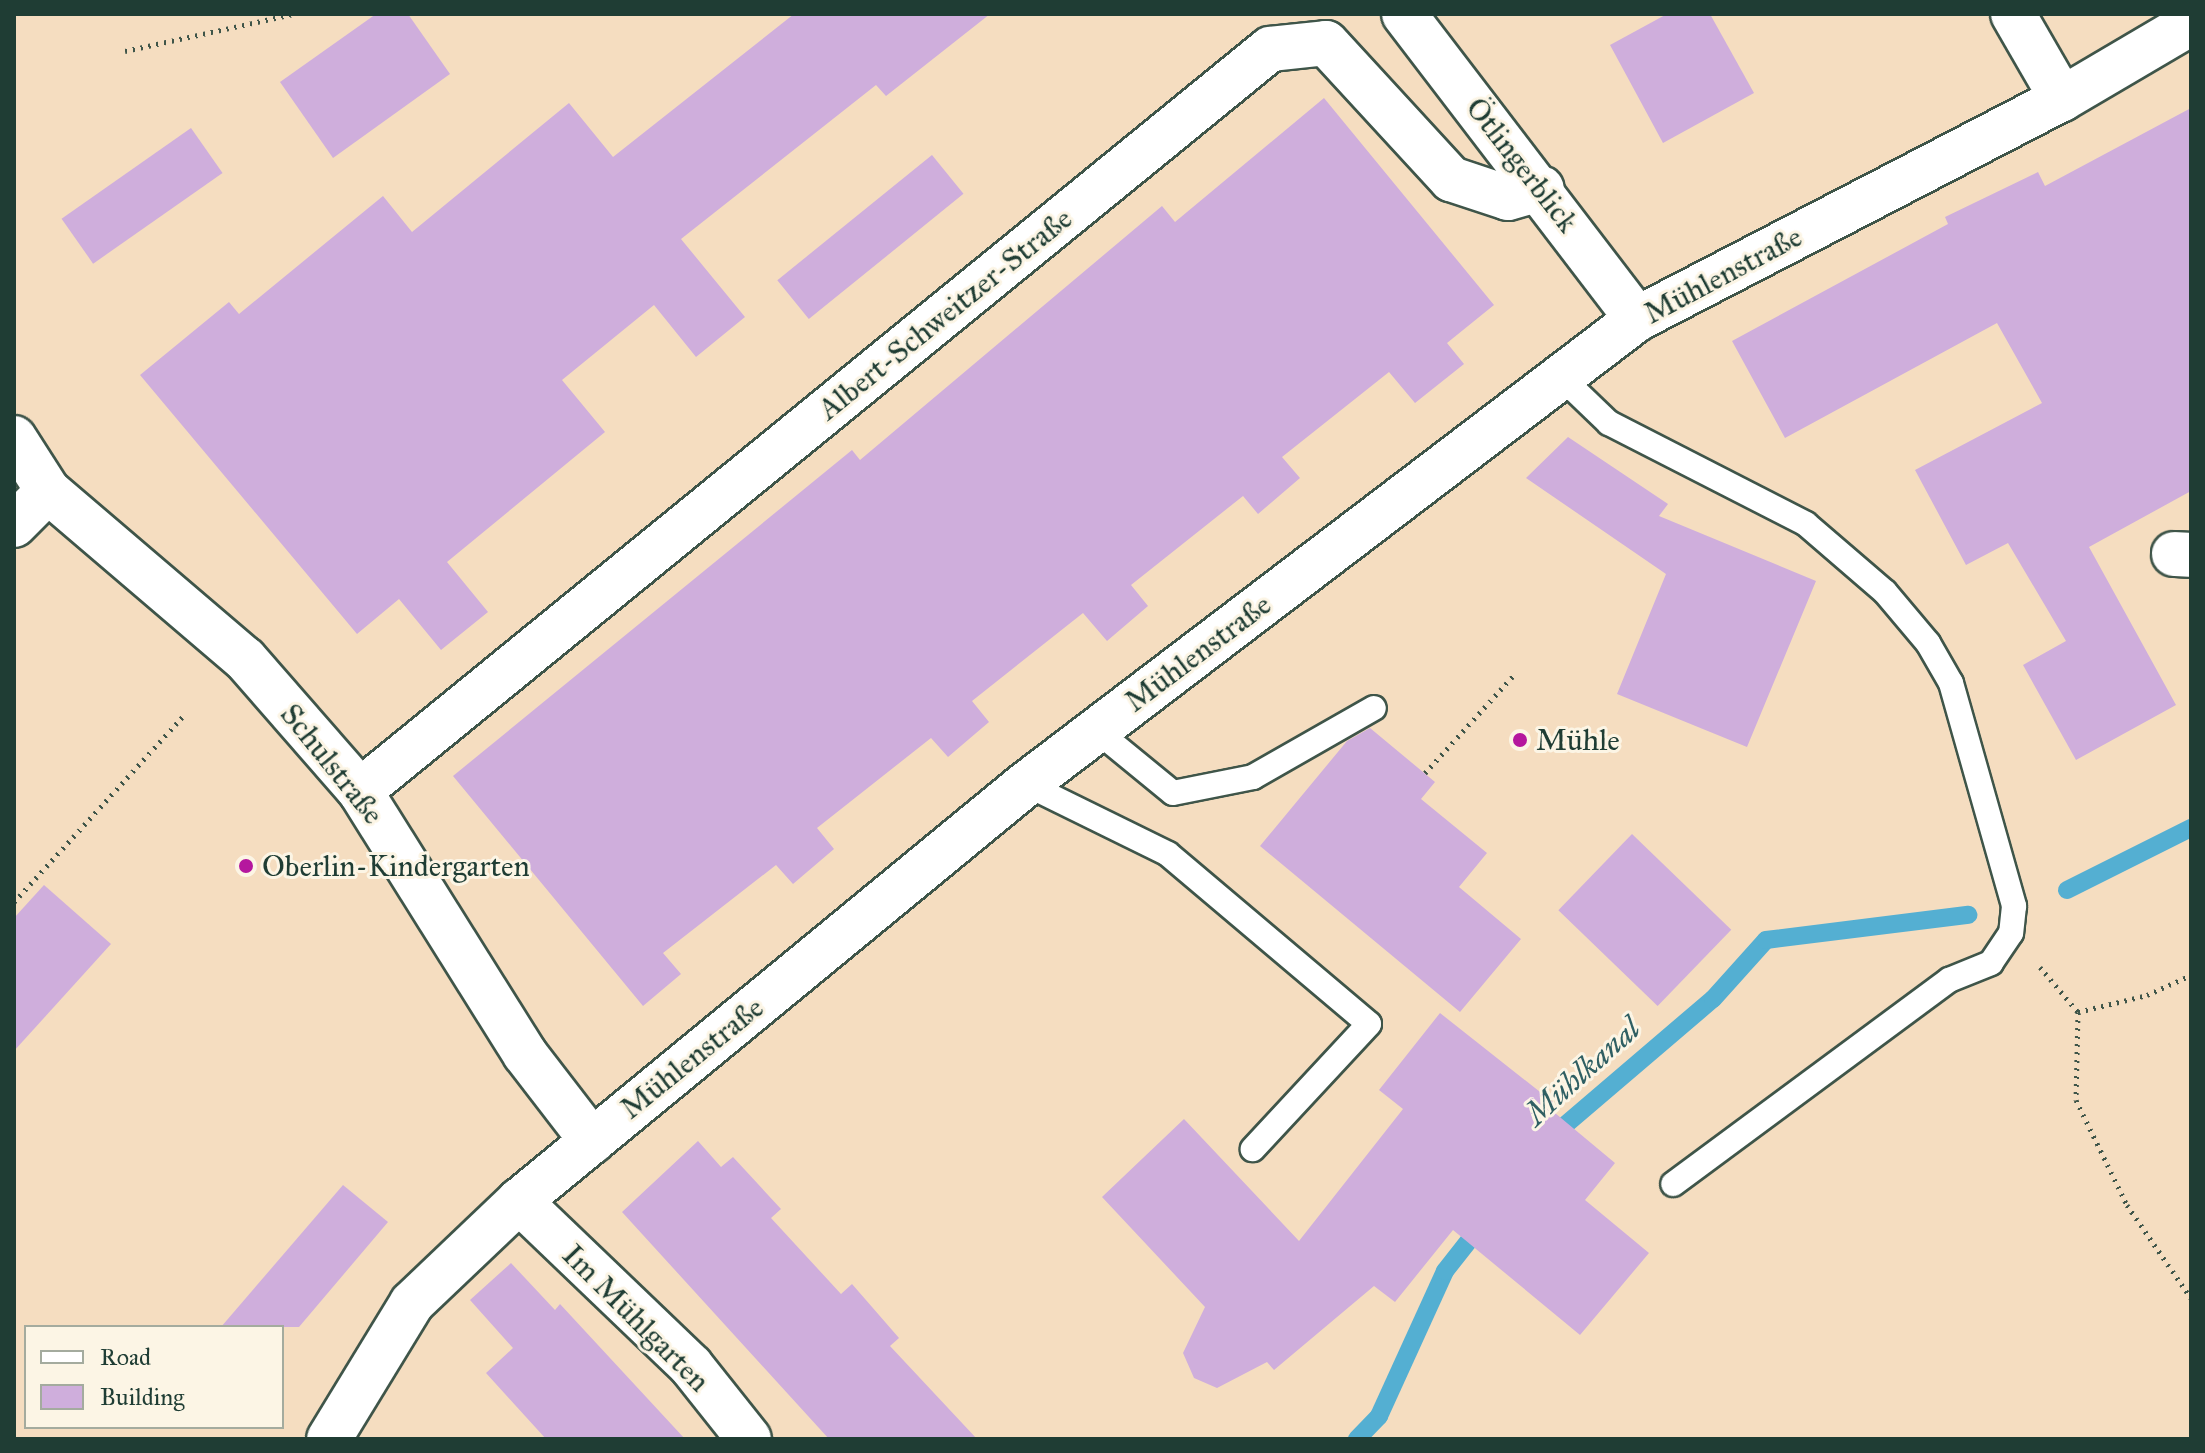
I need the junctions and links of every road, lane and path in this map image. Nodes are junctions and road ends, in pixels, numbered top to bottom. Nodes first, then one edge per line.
1 (293, 14) edge
2 (1404, 14) edge
3 (2013, 14) edge
4 (2191, 23) edge
5 (125, 51) dead end
6 (2062, 99) junction
7 (1542, 188) junction
8 (1637, 319) junction
9 (1562, 378) junction
10 (14, 438) edge
11 (48, 491) junction
12 (14, 525) edge
13 (1513, 676) dead end
14 (1374, 708) dead end
15 (184, 715) dead end
16 (1096, 730) junction
17 (1425, 773) dead end
18 (1026, 784) junction
19 (360, 791) junction
20 (14, 902) edge
21 (2011, 933) junction
22 (2191, 975) edge
23 (2078, 1012) junction
24 (592, 1141) junction
25 (1253, 1149) dead end
26 (1673, 1184) dead end
27 (519, 1201) junction
28 (2191, 1298) edge
29 (329, 1439) edge
30 (749, 1439) edge

1 - 5 path
2 - 7 street, Ötlingerblick
3 - 6 street
4 - 6 street, Mühlenstraße
6 - 8 street, Mühlenstraße
7 - 8 street, Ötlingerblick
7 - 19 street, Albert-Schweitzer-Straße
8 - 9 street, Mühlenstraße
9 - 16 street, Mühlenstraße
9 - 21 lane
10 - 11 street, Schulstraße
11 - 12 street
11 - 19 street, Schulstraße
13 - 17 path
14 - 16 lane
15 - 20 path
16 - 18 street, Mühlenstraße
18 - 24 street, Mühlenstraße
18 - 25 lane
19 - 24 street, Schulstraße
21 - 23 path
21 - 26 lane
22 - 23 path
23 - 28 path
24 - 27 street, Mühlenstraße
27 - 29 street, Mühlenstraße
27 - 30 street, Im Mühlgarten

